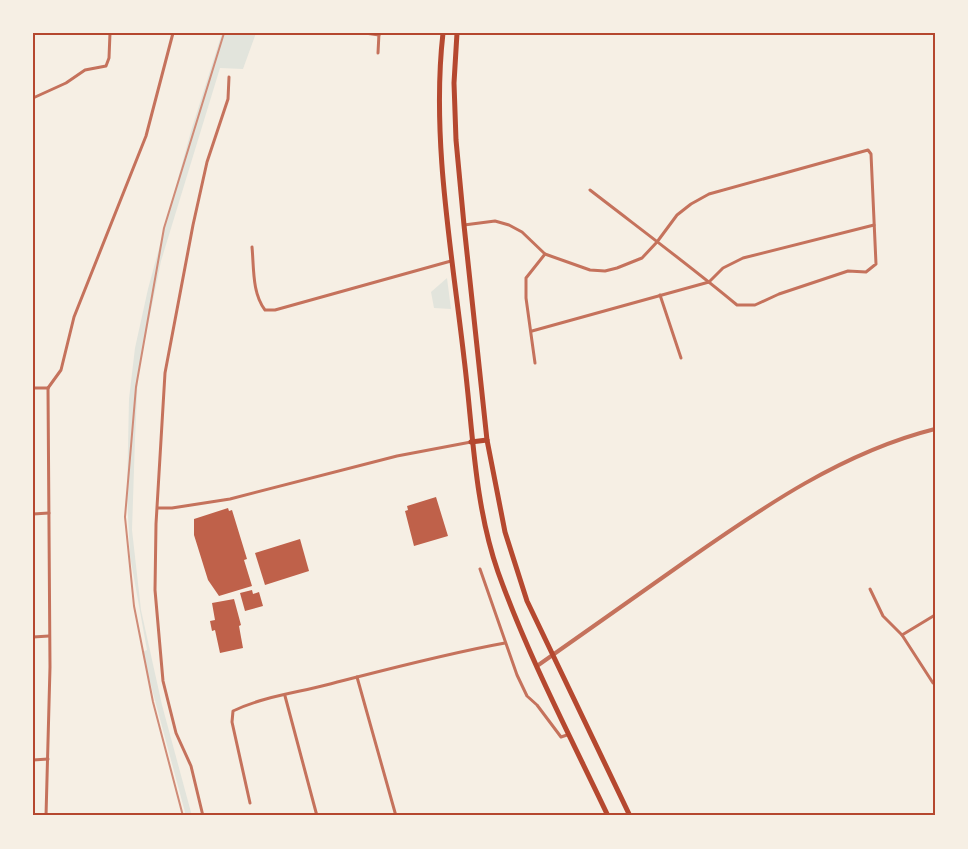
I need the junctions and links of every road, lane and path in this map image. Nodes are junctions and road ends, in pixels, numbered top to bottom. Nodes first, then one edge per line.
1 (110, 33) edge
2 (173, 33) edge
3 (365, 33) edge
4 (443, 33) edge
5 (457, 33) edge
6 (379, 34) edge
7 (378, 53) dead end
8 (229, 77) dead end
9 (33, 98) edge
10 (590, 190) dead end
11 (464, 225) junction
12 (874, 225) junction
13 (657, 242) junction
14 (252, 247) dead end
15 (545, 254) junction
16 (453, 260) junction
17 (709, 282) junction
18 (660, 295) junction
19 (532, 331) junction
20 (681, 358) dead end
21 (535, 363) dead end
22 (33, 388) edge
23 (48, 388) junction
24 (935, 429) edge
25 (487, 440) junction
26 (471, 442) junction
27 (158, 508) junction
28 (33, 513) edge
29 (49, 513) junction
30 (480, 570) dead end
31 (870, 589) dead end
32 (935, 615) edge
33 (902, 635) junction
34 (49, 636) junction
35 (33, 637) edge
36 (505, 643) junction
37 (551, 656) junction
38 (537, 666) junction
39 (357, 677) junction
40 (933, 683) dead end
41 (285, 696) junction
42 (569, 734) junction
43 (48, 759) junction
44 (33, 760) edge
45 (250, 803) dead end
46 (46, 816) edge
47 (203, 816) edge
48 (317, 816) edge
49 (396, 816) edge
50 (608, 816) edge
51 (630, 816) edge

1 - 9 street
2 - 23 street
3 - 6 street
4 - 16 main road
5 - 11 main road
6 - 7 street
8 - 27 street
10 - 13 street
11 - 15 street
11 - 25 main road
12 - 13 street
12 - 17 street
12 - 17 street
13 - 15 street
13 - 17 street
14 - 16 street
15 - 19 street
16 - 26 main road
17 - 18 street
18 - 19 street
18 - 20 street
19 - 21 street
22 - 23 street
23 - 29 street
24 - 37 street
25 - 26 main road
25 - 37 main road
26 - 27 street
26 - 38 main road
27 - 47 street
28 - 29 street
29 - 34 street
30 - 36 street
31 - 33 street
32 - 33 street
33 - 40 street
34 - 35 street
34 - 43 street
36 - 39 street
36 - 42 street
37 - 38 street
37 - 51 main road
38 - 42 main road
39 - 41 street
39 - 49 street
41 - 45 street
41 - 48 street
42 - 50 main road
43 - 44 street
43 - 46 street

